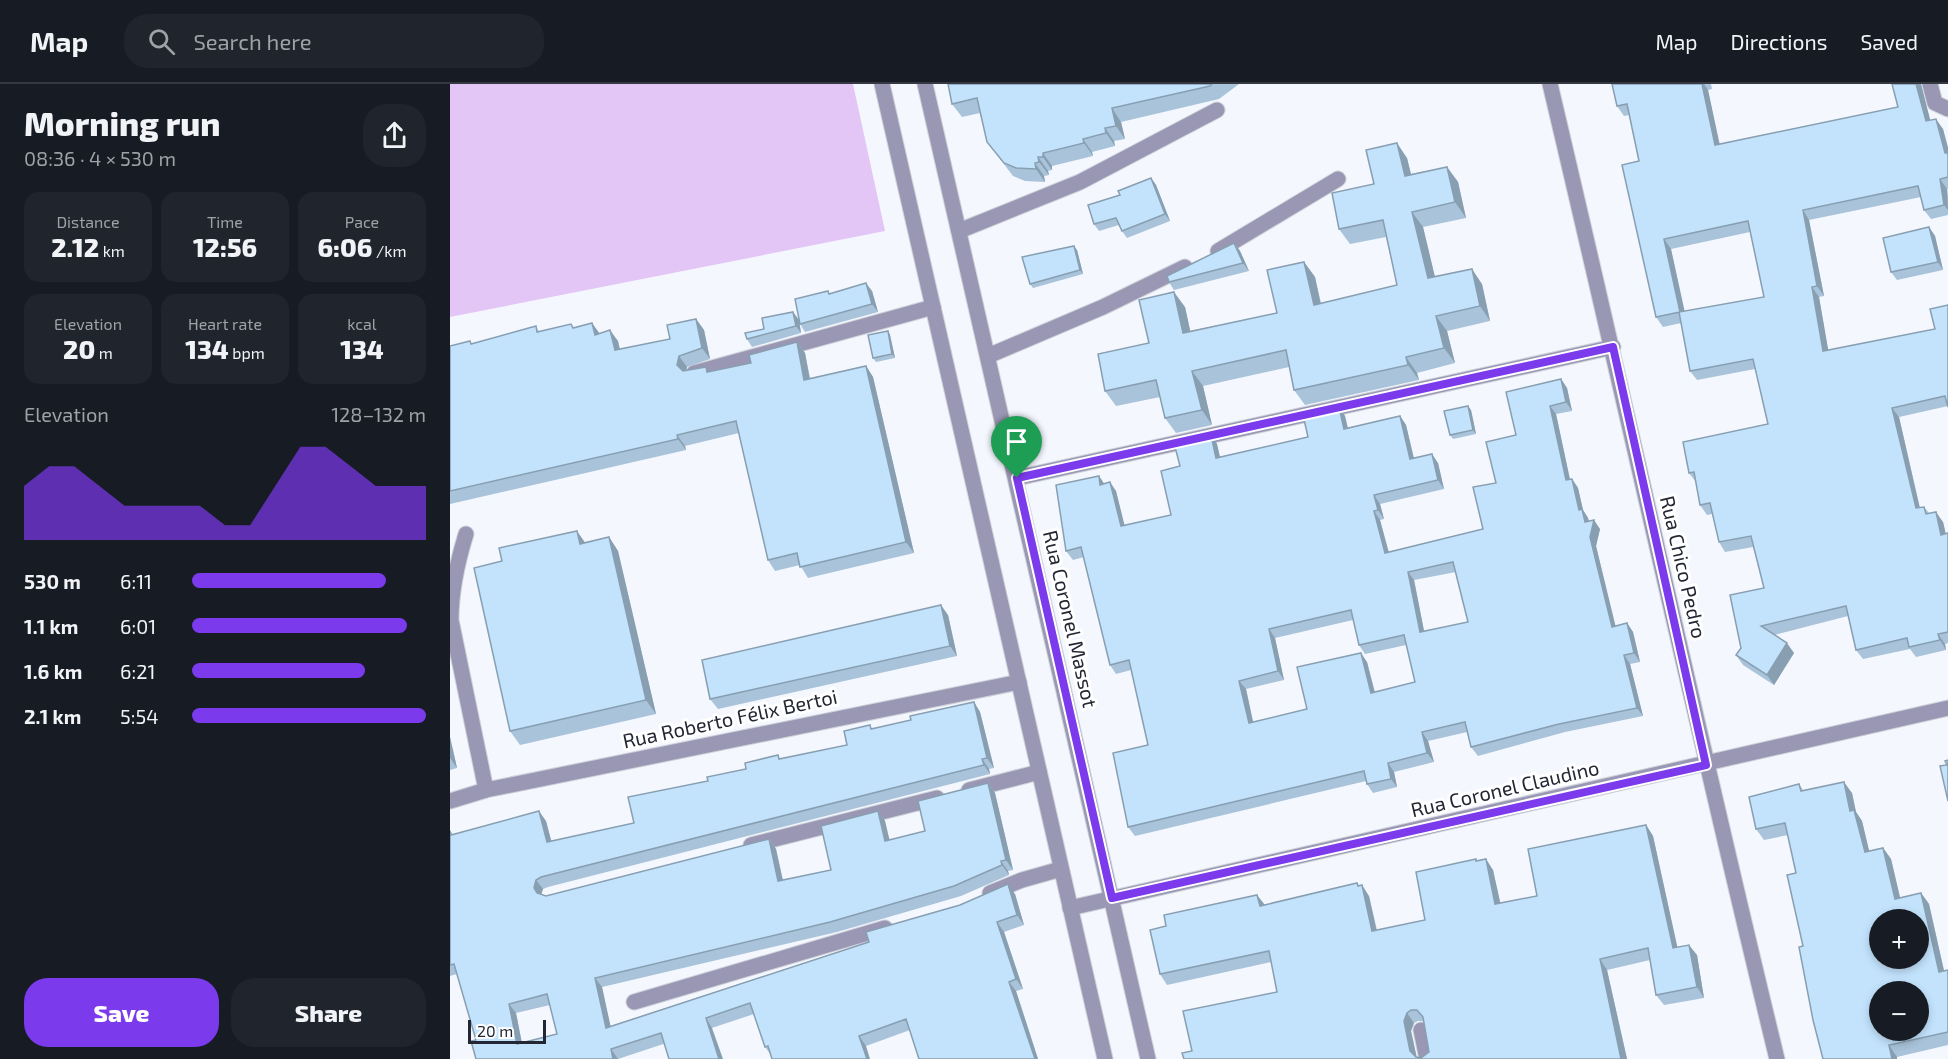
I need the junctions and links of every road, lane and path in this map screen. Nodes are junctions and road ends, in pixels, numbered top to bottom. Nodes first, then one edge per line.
1 (882, 84) edge
2 (925, 84) edge
3 (1550, 84) edge
4 (1930, 84) edge
5 (1948, 109) edge
6 (1217, 110) dead end
7 (1338, 178) dead end
8 (959, 231) junction
9 (933, 307) junction
10 (1613, 347) junction
11 (988, 356) junction
12 (694, 373) edge
13 (1017, 478) junction
14 (466, 534) dead end
15 (1019, 682) junction
16 (1948, 708) edge
17 (1706, 765) junction
18 (1039, 772) junction
19 (486, 790) junction
20 (450, 801) edge
21 (732, 850) edge
22 (1061, 869) junction
23 (1112, 898) junction
24 (974, 901) edge
25 (1070, 908) junction
26 (896, 925) edge
27 (634, 1002) dead end
28 (1421, 1030) edge
29 (1105, 1059) edge
30 (1148, 1059) edge
31 (1428, 1059) edge
32 (1777, 1059) edge

1 - 9 street
2 - 8 street, Rua Coronel Massot
3 - 10 street, Rua Chico Pedro
4 - 5 street
6 - 8 street
7 - 11 street
8 - 11 street, Rua Coronel Massot
9 - 12 street
9 - 15 street
10 - 13 street
10 - 17 street, Rua Chico Pedro
11 - 13 street, Rua Coronel Massot
13 - 23 street, Rua Coronel Massot
14 - 19 street
15 - 18 street
15 - 19 street, Rua Roberto Félix Bertoi
16 - 17 street, Rua Coronel Claudino
17 - 23 street, Rua Coronel Claudino
17 - 32 street, Rua Chico Pedro
18 - 21 street
18 - 22 street
19 - 20 street, Rua Roberto Félix Bertoi
22 - 24 street
22 - 25 street
23 - 25 street, Rua Coronel Claudino
23 - 30 street, Rua Coronel Massot
25 - 29 street
26 - 27 street
28 - 31 street

